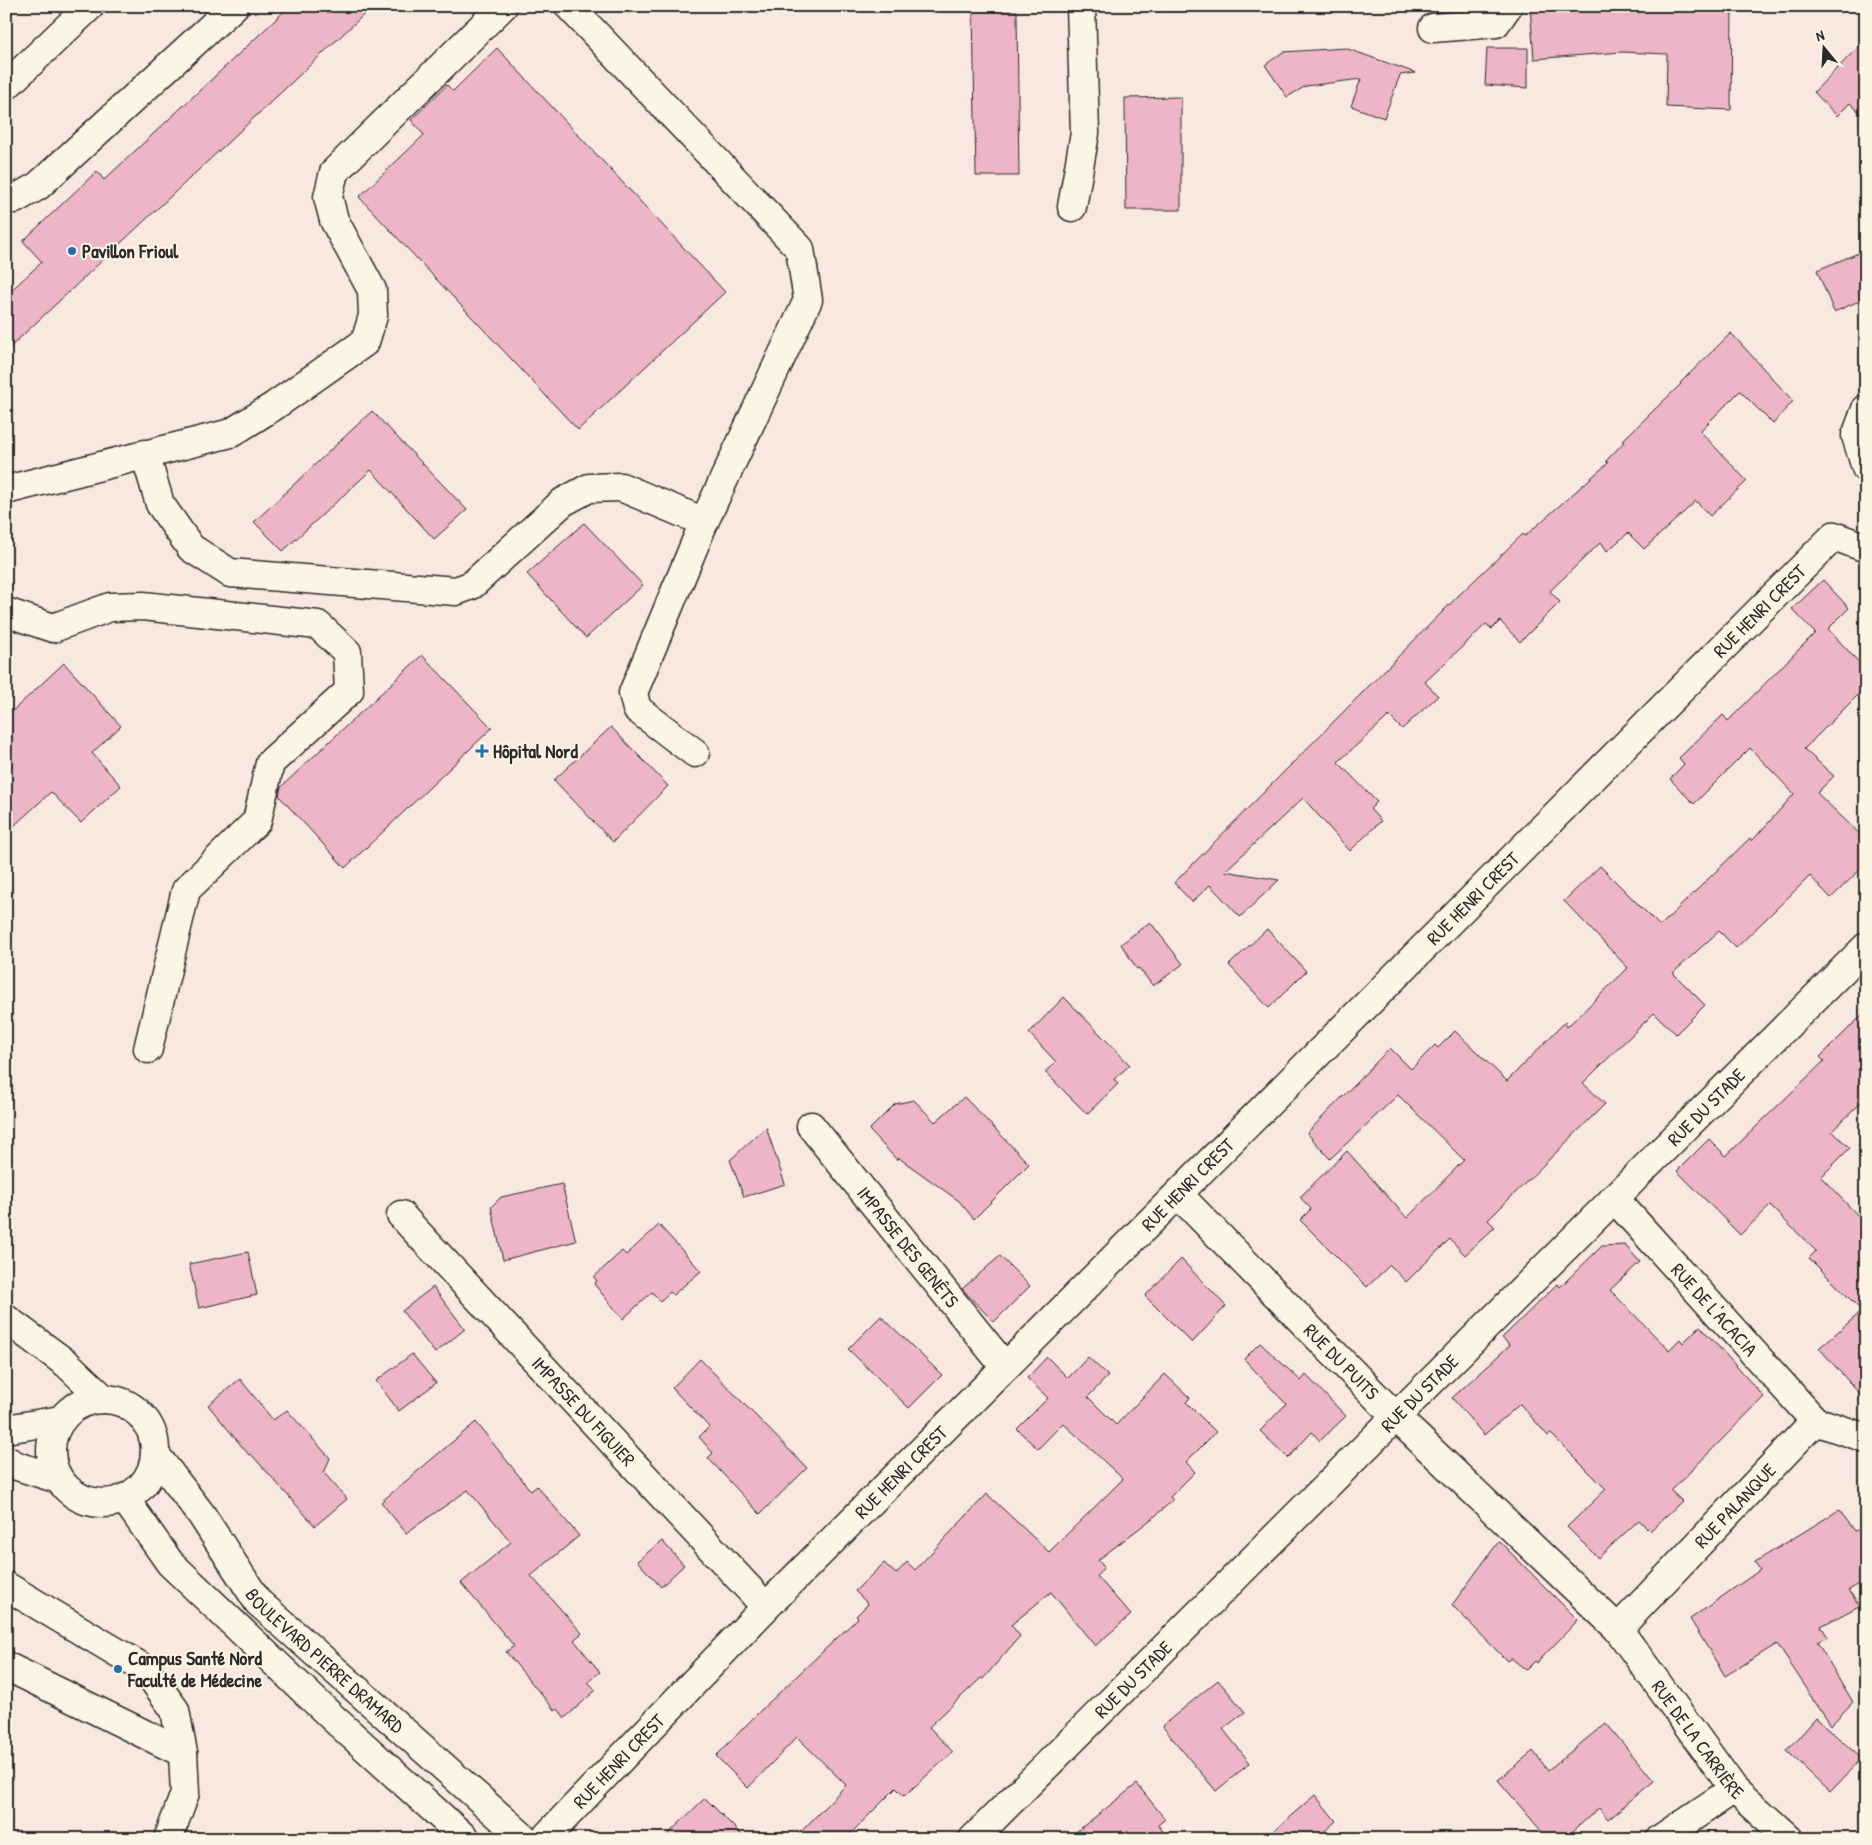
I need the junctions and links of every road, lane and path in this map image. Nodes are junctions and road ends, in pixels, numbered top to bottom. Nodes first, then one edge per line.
1 (90, 6) edge
2 (234, 6) edge
3 (503, 6) edge
4 (569, 6) edge
5 (1081, 6) edge
6 (1508, 6) edge
7 (1432, 28) dead end
8 (6, 86) edge
9 (6, 197) edge
10 (1072, 207) dead end
11 (1866, 409) edge
12 (145, 454) junction
13 (1866, 468) edge
14 (6, 490) edge
15 (704, 522) junction
16 (1866, 548) edge
17 (6, 612) edge
18 (695, 753) dead end
19 (1866, 947) edge
20 (148, 1049) dead end
21 (811, 1126) dead end
22 (1178, 1194) junction
23 (1614, 1198) junction
24 (401, 1215) dead end
25 (11, 1328) edge
26 (1005, 1367) junction
27 (104, 1399) junction
28 (1395, 1416) junction
29 (61, 1420) junction
30 (1815, 1421) junction
31 (6, 1429) edge
32 (1866, 1438) edge
33 (155, 1454) junction
34 (6, 1460) edge
35 (58, 1479) junction
36 (125, 1499) junction
37 (6, 1586) edge
38 (766, 1607) junction
39 (1618, 1629) junction
40 (6, 1666) edge
41 (183, 1753) junction
42 (1734, 1789) junction
43 (168, 1839) edge
44 (466, 1839) edge
45 (525, 1839) edge
46 (544, 1839) edge
47 (973, 1839) edge
48 (1660, 1839) edge
49 (1789, 1839) edge

1 - 8 street
2 - 9 street
3 - 12 street
4 - 15 street
5 - 10 street
6 - 7 street
11 - 13 street
12 - 14 street
12 - 15 street
15 - 18 street
16 - 22 street, RUE HENRI CREST
17 - 20 street
19 - 23 street, RUE DU STADE
21 - 26 street, IMPASSE DES GENÊTS
22 - 26 street, RUE HENRI CREST
22 - 28 street, RUE DU PUITS
23 - 28 street, RUE DU STADE
23 - 30 street, RUE DE L'ACACIA
24 - 38 street, IMPASSE DU FIGUIER
25 - 27 street
26 - 38 street, RUE HENRI CREST
27 - 29 street
27 - 33 street
28 - 39 street, RUE DU PUITS
28 - 47 street, RUE DU STADE
29 - 31 street
29 - 35 street
30 - 32 street
30 - 39 street, RUE PALANQUE
33 - 36 street
33 - 45 street, BOULEVARD PIERRE DRAMARD
34 - 35 street
35 - 36 street
36 - 44 street, BOULEVARD PIERRE DRAMARD
37 - 41 street
38 - 46 street, RUE HENRI CREST
39 - 42 street, RUE DE LA CARRIÈRE
40 - 41 street
41 - 43 street
42 - 48 street
42 - 49 street, RUE DE LA CARRIÈRE

